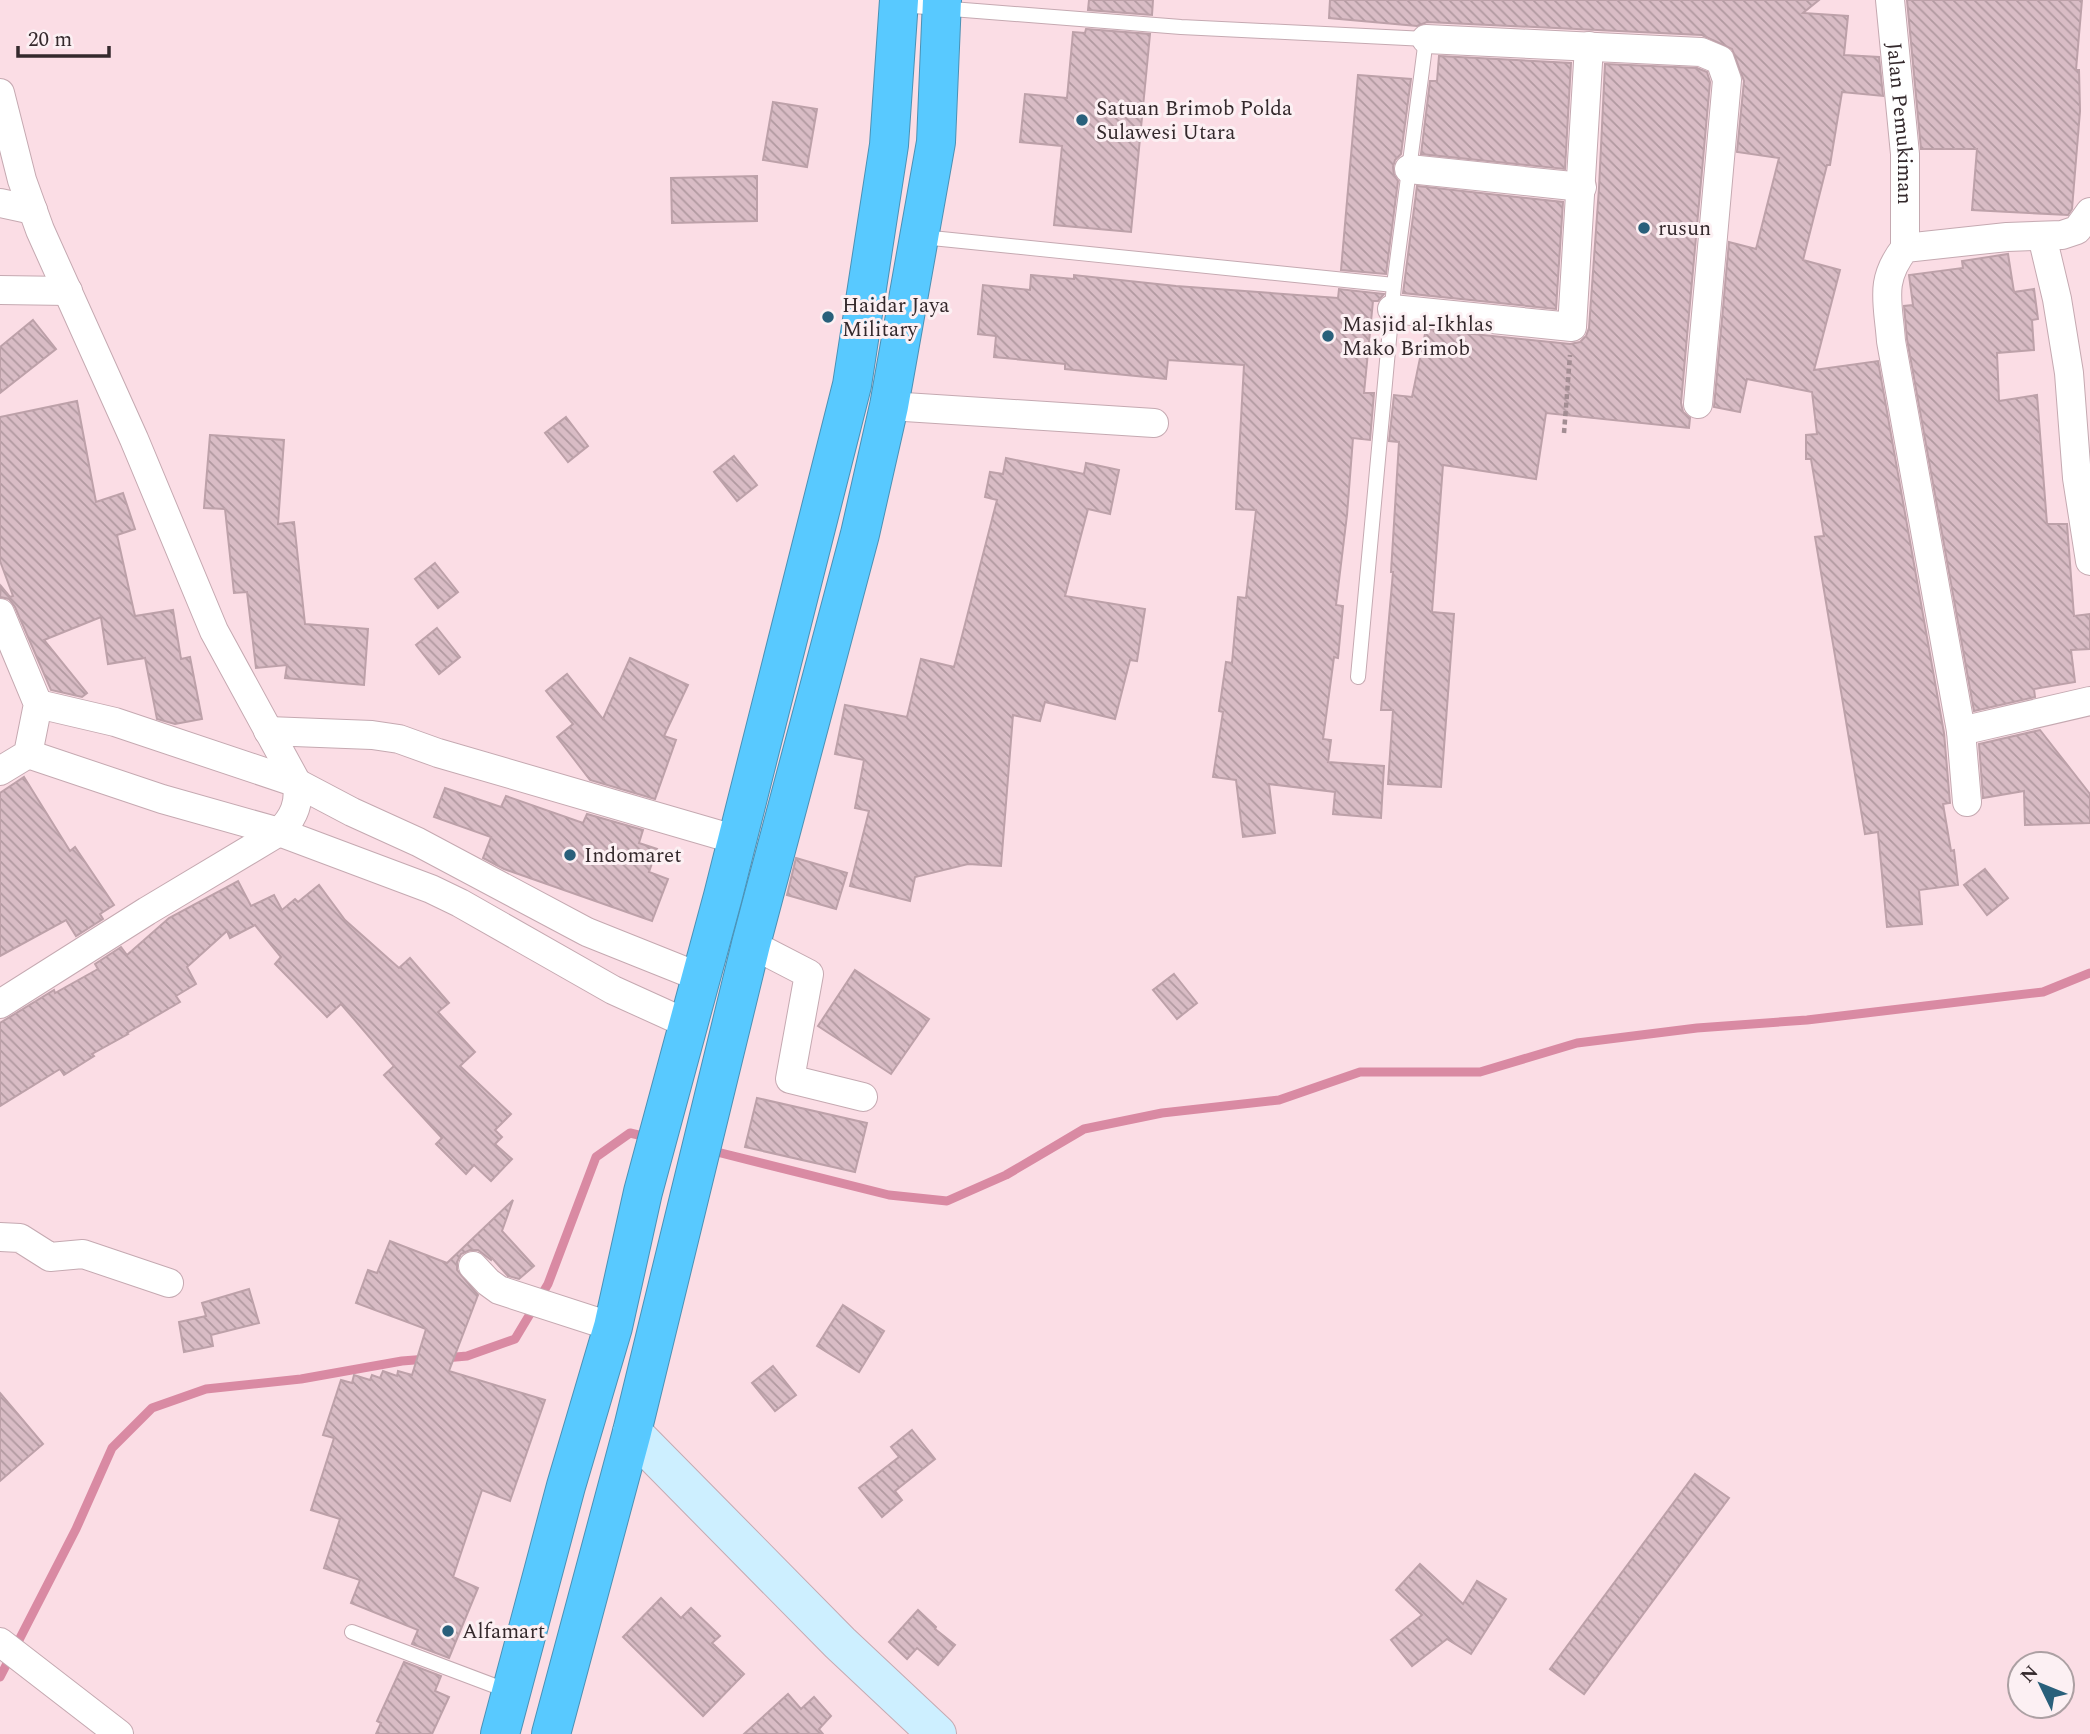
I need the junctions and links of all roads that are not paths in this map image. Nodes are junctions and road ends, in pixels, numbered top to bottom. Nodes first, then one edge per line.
1 (1890, 0) edge
2 (899, 2) edge
3 (942, 4) edge
4 (1426, 39) junction
5 (1589, 46) junction
6 (0, 93) edge
7 (1409, 169) junction
8 (1581, 187) junction
9 (0, 203) edge
10 (33, 209) junction
11 (2090, 212) edge
12 (2042, 236) junction
13 (920, 237) junction
14 (1905, 248) junction
15 (0, 290) edge
16 (68, 291) junction
17 (1393, 297) junction
18 (1698, 404) dead end
19 (889, 406) junction
20 (1154, 423) dead end
21 (2090, 561) edge
22 (0, 613) edge
23 (1358, 677) dead end
24 (2090, 701) edge
25 (37, 704) junction
26 (268, 731) junction
27 (1961, 731) junction
28 (28, 754) junction
29 (0, 771) edge
30 (297, 783) junction
31 (1967, 802) dead end
32 (279, 832) junction
33 (737, 840) junction
34 (751, 944) junction
35 (702, 978) junction
36 (0, 1004) edge
37 (685, 1035) junction
38 (863, 1097) dead end
39 (0, 1237) edge
40 (473, 1266) dead end
41 (169, 1283) dead end
42 (612, 1327) junction
43 (632, 1432) junction
44 (352, 1632) dead end
45 (0, 1642) edge
46 (511, 1692) junction
47 (119, 1734) edge
48 (500, 1734) edge
49 (551, 1734) edge
50 (937, 1734) edge

1 - 14 street, Jalan Pemukiman
2 - 3 lane
2 - 33 highway
3 - 4 lane
3 - 13 highway
4 - 5 street
4 - 7 lane
5 - 8 street
5 - 18 street
6 - 10 street
7 - 8 street
7 - 17 lane
8 - 17 street
9 - 10 street
10 - 16 street
11 - 12 street
12 - 14 street
12 - 21 street
13 - 17 lane
13 - 19 highway
14 - 27 street
15 - 16 street
16 - 26 street
17 - 23 lane
19 - 20 street
19 - 34 highway
22 - 25 street
24 - 27 street
25 - 28 street
25 - 30 street
26 - 30 street
26 - 33 street
27 - 31 street
28 - 29 street
28 - 32 street
30 - 32 street
30 - 35 street
32 - 36 street
32 - 37 street
33 - 35 highway
34 - 38 street
34 - 43 highway
35 - 37 highway
37 - 42 highway
39 - 41 street
40 - 42 street
42 - 46 highway
43 - 49 highway
43 - 50 street
44 - 46 lane
45 - 47 street
46 - 48 highway

